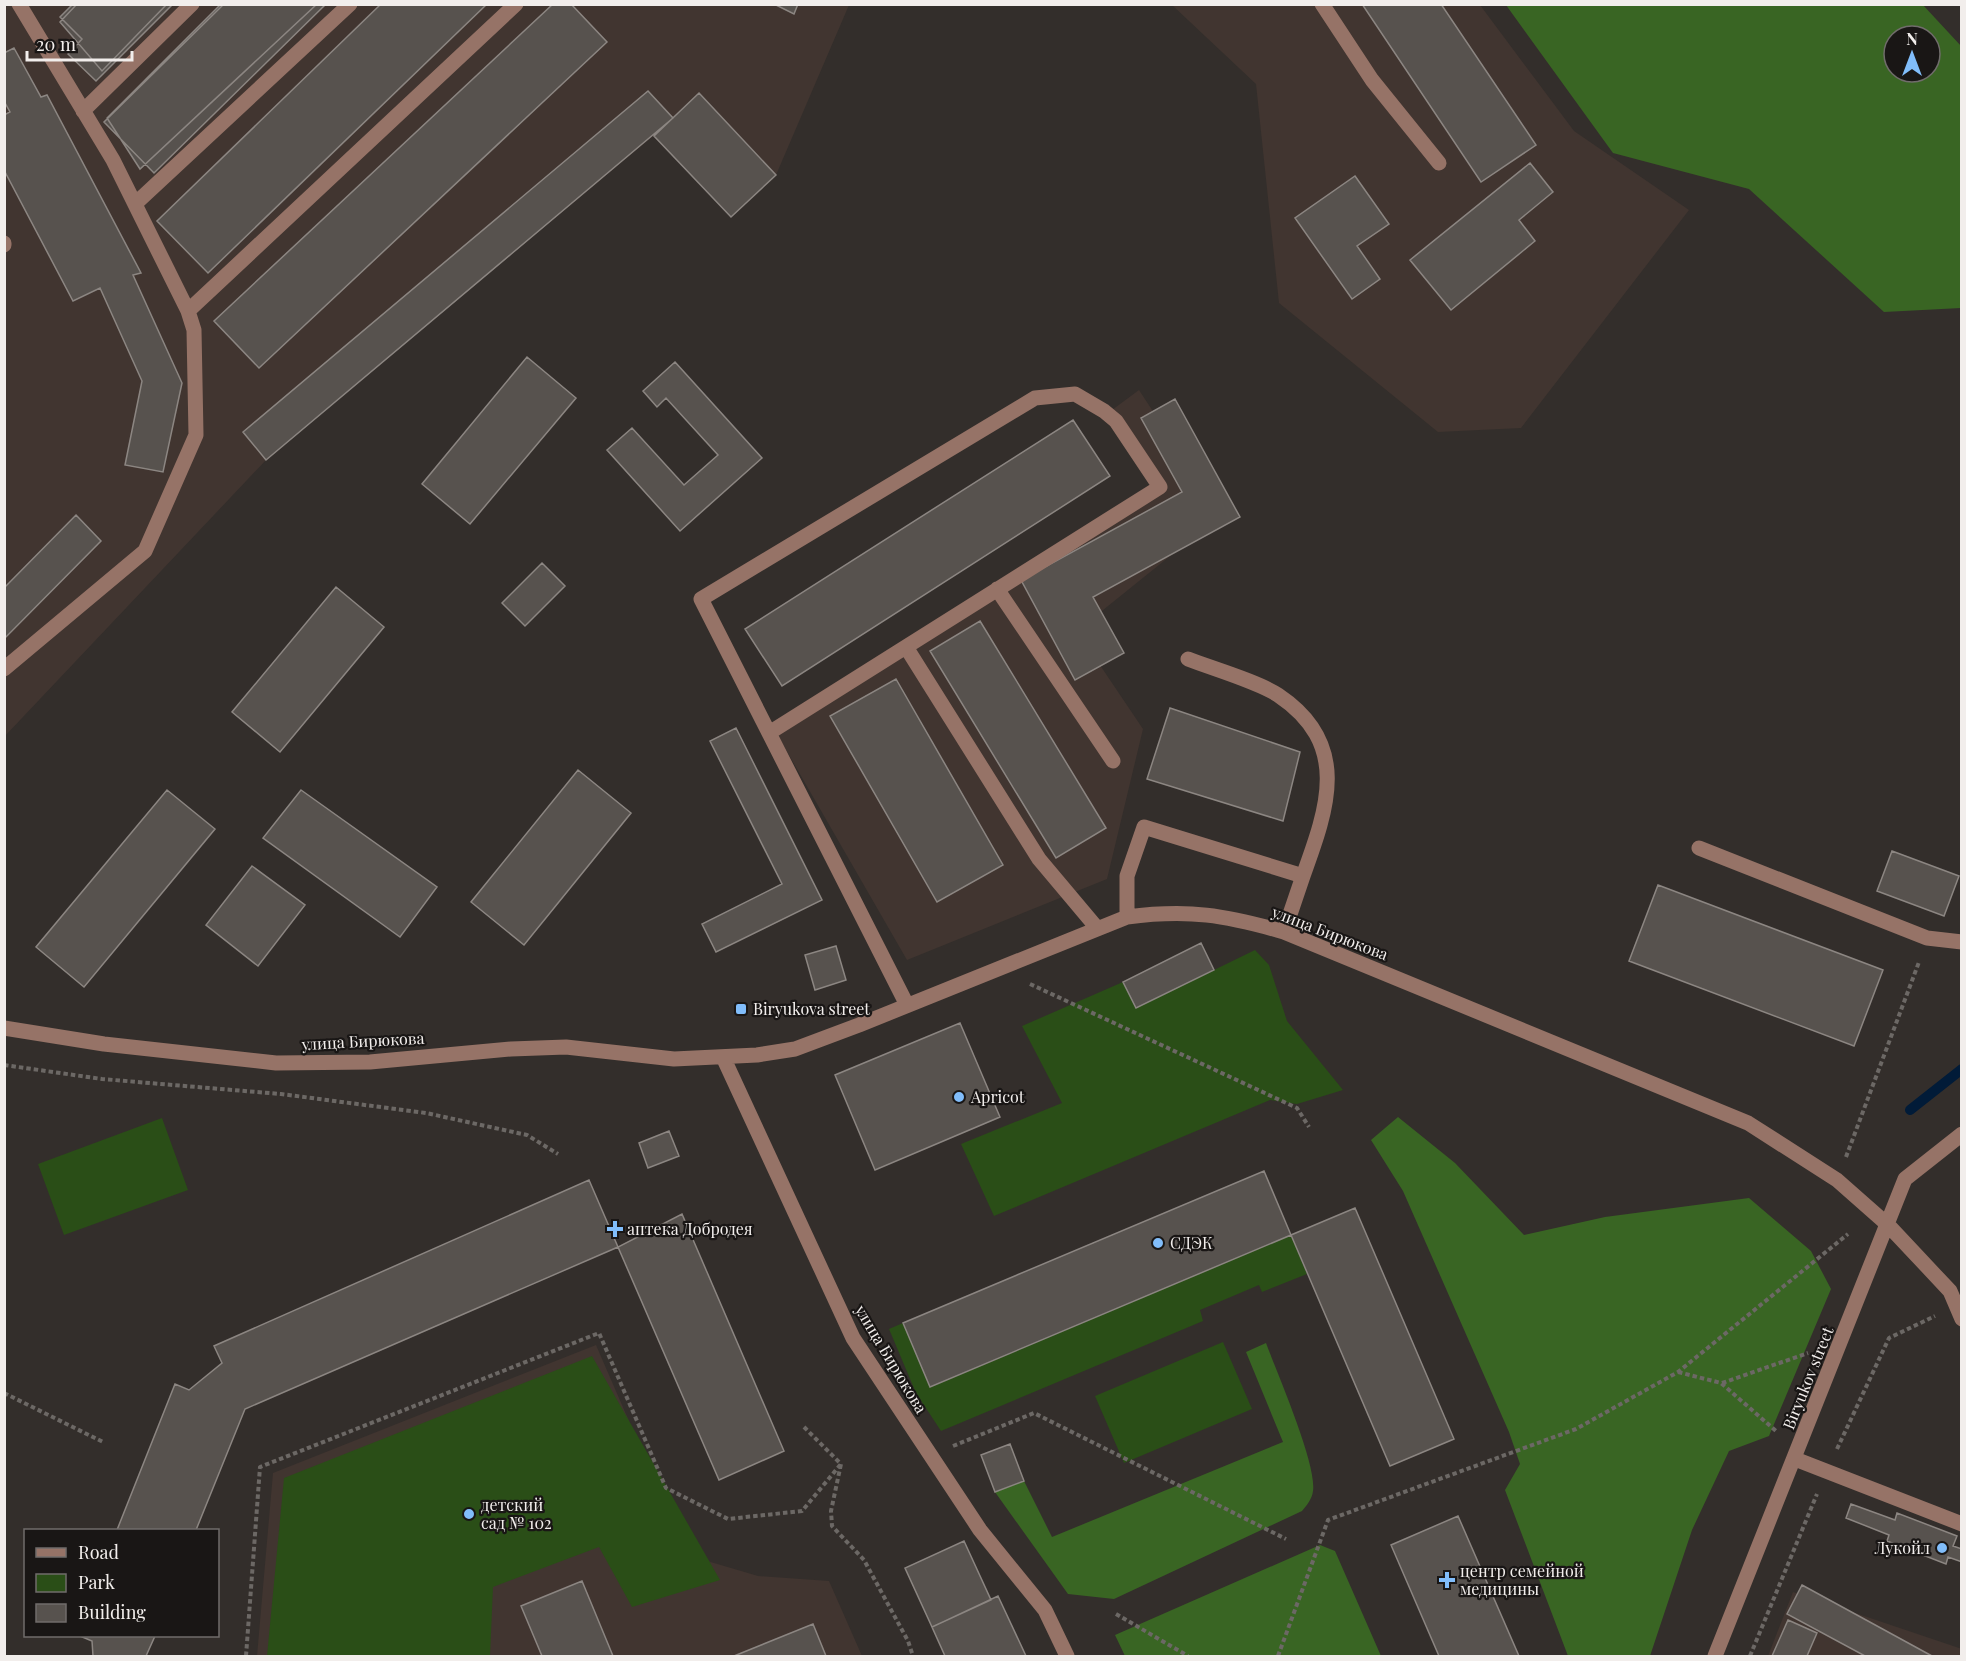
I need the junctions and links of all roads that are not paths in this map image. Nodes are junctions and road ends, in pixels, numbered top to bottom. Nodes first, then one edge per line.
1 (192, 4) edge
2 (350, 4) edge
3 (516, 4) edge
4 (1322, 4) edge
5 (20, 5) edge
6 (83, 111) junction
7 (1439, 163) dead end
8 (135, 204) junction
9 (188, 311) junction
10 (997, 589) junction
11 (906, 647) junction
12 (1188, 658) dead end
13 (4, 669) edge
14 (769, 733) junction
15 (1113, 761) dead end
16 (1699, 848) dead end
17 (1303, 876) junction
18 (1127, 917) junction
19 (1097, 928) junction
20 (1284, 932) junction
21 (1962, 942) edge
22 (907, 1005) junction
23 (4, 1028) edge
24 (723, 1057) junction
25 (1962, 1134) edge
26 (1888, 1225) junction
27 (1962, 1319) edge
28 (1795, 1459) junction
29 (1962, 1524) edge
30 (1067, 1656) edge
31 (1715, 1656) edge

1 - 6 street
2 - 8 street
3 - 9 street
4 - 7 street
5 - 6 street
6 - 8 street
8 - 9 street
9 - 13 street
10 - 11 street
10 - 14 street
10 - 15 street
11 - 14 street
11 - 19 street
12 - 17 street
14 - 22 street
16 - 21 street
17 - 18 street
17 - 20 street
18 - 19 street, улица Бирюкова
18 - 20 street, улица Бирюкова
19 - 22 street, улица Бирюкова
20 - 26 street, улица Бирюкова
22 - 24 street, улица Бирюкова
23 - 24 street, улица Бирюкова
24 - 30 street, улица Бирюкова
25 - 26 street, Biryukov street
26 - 27 street
26 - 28 street, Biryukov street
28 - 29 street
28 - 31 street, Biryukov street

